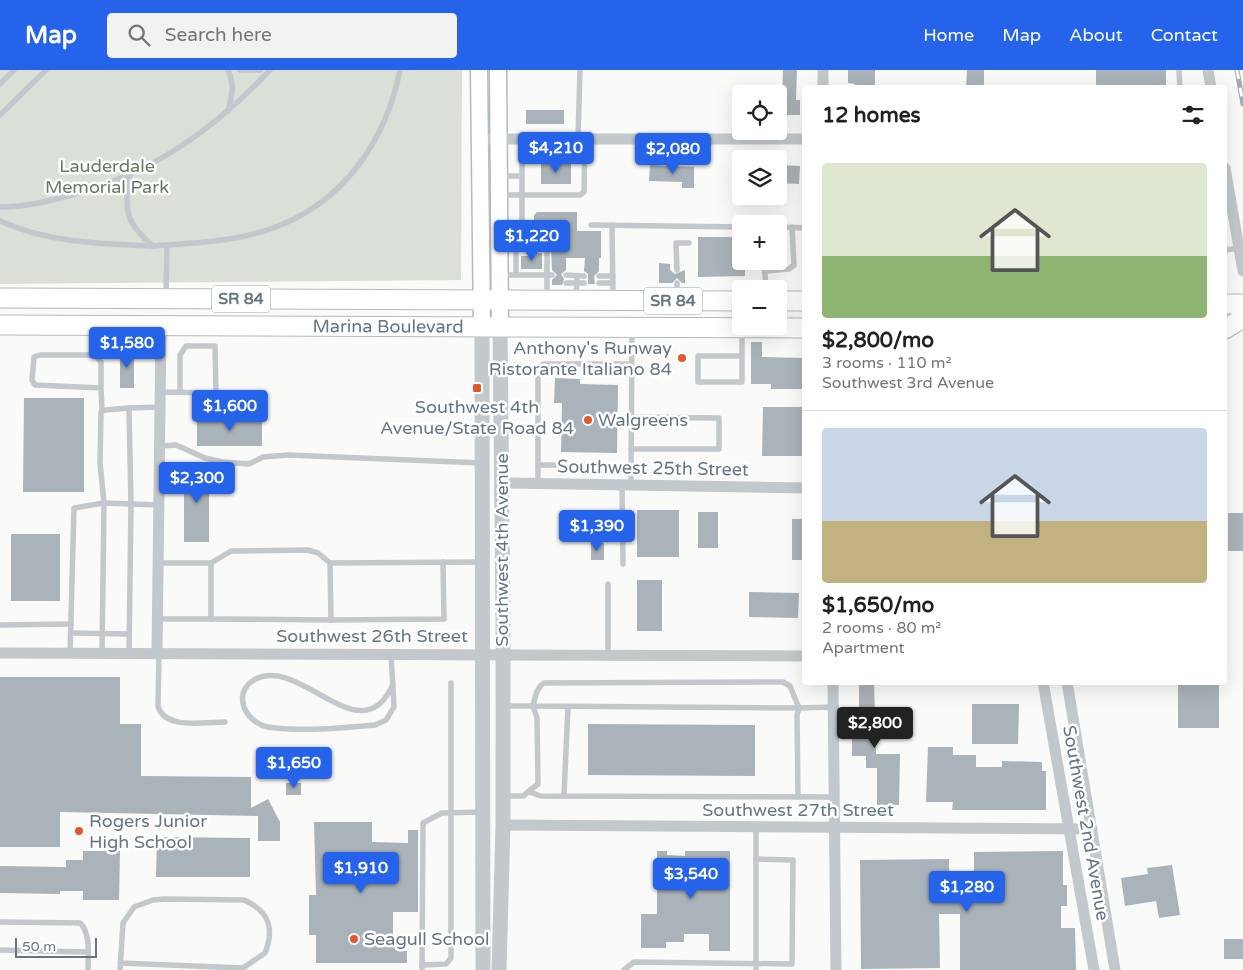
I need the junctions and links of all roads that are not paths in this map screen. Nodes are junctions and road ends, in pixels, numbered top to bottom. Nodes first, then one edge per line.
1 (14, 70) edge
2 (46, 70) edge
3 (228, 70) edge
4 (240, 70) edge
5 (260, 70) edge
6 (270, 70) edge
7 (400, 70) edge
8 (479, 70) edge
9 (498, 70) edge
10 (580, 70) edge
11 (824, 70) edge
12 (1179, 70) edge
13 (1208, 70) edge
14 (0, 84) edge
15 (823, 85) edge
16 (1180, 85) edge
17 (1210, 85) edge
18 (228, 112) junction
19 (0, 115) edge
20 (498, 138) junction
21 (528, 138) junction
22 (480, 139) junction
23 (582, 139) junction
24 (802, 139) edge
25 (130, 176) junction
26 (499, 176) junction
27 (521, 176) junction
28 (1227, 190) edge
29 (499, 195) junction
30 (522, 195) junction
31 (0, 206) edge
32 (0, 221) edge
33 (1230, 222) edge
34 (592, 225) dead end
35 (612, 225) junction
36 (732, 227) edge
37 (787, 227) edge
38 (792, 227) junction
39 (802, 228) edge
40 (499, 240) junction
41 (689, 243) dead end
42 (166, 245) junction
43 (153, 246) junction
44 (516, 248) junction
45 (530, 248) junction
46 (1239, 248) junction
47 (1227, 250) edge
48 (530, 256) dead end
49 (677, 270) dead end
50 (765, 271) joint
51 (1243, 271) edge
52 (499, 275) junction
53 (516, 275) junction
54 (549, 275) junction
55 (566, 275) dead end
56 (577, 276) junction
57 (584, 276) dead end
58 (599, 276) dead end
59 (612, 276) junction
60 (766, 280) edge
61 (566, 283) dead end
62 (584, 283) dead end
63 (599, 283) dead end
64 (548, 289) junction
65 (576, 292) junction
66 (613, 292) junction
67 (0, 298) edge
68 (166, 299) junction
69 (491, 300) junction
70 (732, 300) edge
71 (787, 301) edge
72 (802, 301) edge
73 (1227, 304) edge
74 (1243, 304) edge
75 (1243, 314) edge
76 (0, 325) edge
77 (491, 326) junction
78 (161, 327) junction
79 (632, 327) junction
80 (732, 328) edge
81 (787, 328) edge
82 (802, 328) edge
83 (1227, 328) edge
84 (1227, 329) edge
85 (1243, 330) edge
86 (742, 335) edge
87 (742, 356) junction
88 (631, 364) junction
89 (101, 388) junction
90 (160, 392) junction
91 (180, 392) junction
92 (160, 407) junction
93 (129, 408) junction
94 (102, 410) junction
95 (631, 417) junction
96 (160, 446) junction
97 (631, 449) junction
98 (482, 463) junction
99 (538, 465) junction
100 (631, 466) junction
101 (502, 483) junction
102 (538, 484) junction
103 (627, 485) junction
104 (802, 488) edge
105 (104, 503) junction
106 (131, 505) junction
107 (159, 505) junction
108 (158, 562) junction
109 (443, 562) junction
110 (484, 562) junction
111 (211, 563) junction
112 (330, 563) junction
113 (623, 564) dead end
114 (608, 584) dead end
115 (158, 619) junction
116 (210, 619) junction
117 (331, 620) junction
118 (71, 624) junction
119 (0, 625) edge
120 (71, 633) junction
121 (102, 633) junction
122 (130, 634) junction
123 (0, 654) edge
124 (70, 654) junction
125 (102, 654) junction
126 (129, 654) junction
127 (158, 654) junction
128 (391, 654) junction
129 (484, 654) junction
130 (503, 654) junction
131 (608, 654) junction
132 (802, 656) edge
133 (451, 683) dead end
134 (393, 684) junction
135 (833, 685) edge
136 (1044, 685) edge
137 (1068, 685) edge
138 (503, 706) junction
139 (533, 706) junction
140 (568, 707) junction
141 (833, 707) junction
142 (799, 708) junction
143 (225, 722) dead end
144 (529, 792) junction
145 (564, 795) junction
146 (503, 796) junction
147 (798, 796) junction
148 (834, 797) junction
149 (450, 812) junction
150 (483, 812) junction
151 (503, 825) junction
152 (756, 828) junction
153 (835, 828) junction
154 (1069, 829) junction
155 (1092, 829) junction
156 (756, 859) junction
157 (0, 922) edge
158 (0, 950) edge
159 (88, 952) junction
160 (756, 963) junction
161 (120, 967) edge
162 (422, 967) edge
163 (88, 970) edge
164 (483, 970) edge
165 (500, 970) edge
166 (624, 970) edge
167 (756, 970) edge
168 (836, 970) edge
169 (1094, 970) edge
170 (1115, 970) edge

1 - 14 lane
2 - 19 lane
3 - 18 lane
4 - 5 lane
6 - 18 lane
7 - 42 lane
8 - 22 main road, Southwest 4th Avenue
9 - 20 main road, Southwest 4th Avenue
10 - 23 lane
11 - 15 street
12 - 16 lane
13 - 17 street
18 - 25 lane
20 - 21 street
20 - 22 street
20 - 26 main road, Southwest 4th Avenue
21 - 23 street
21 - 27 lane
22 - 69 main road, Southwest 4th Avenue
23 - 24 street
23 - 30 lane
25 - 31 lane
25 - 43 lane
26 - 27 lane
26 - 29 main road, Southwest 4th Avenue
27 - 30 lane
28 - 33 street
29 - 30 lane
29 - 40 main road, Southwest 4th Avenue
30 - 40 lane
32 - 43 lane
33 - 46 street
34 - 35 lane
35 - 36 lane
35 - 59 lane
37 - 38 lane
38 - 39 lane
38 - 50 lane
40 - 44 lane
40 - 52 main road, Southwest 4th Avenue
41 - 49 lane
42 - 43 lane
42 - 68 lane
44 - 45 lane
44 - 53 lane
45 - 48 lane
45 - 54 lane
46 - 47 lane
46 - 51 street
50 - 60 lane
52 - 53 lane
52 - 69 main road, Southwest 4th Avenue
53 - 54 lane
54 - 64 lane
55 - 56 lane
56 - 57 lane
56 - 65 lane
58 - 59 lane
59 - 66 lane
61 - 65 lane
62 - 65 lane
63 - 66 lane
64 - 65 main road, Marina Boulevard / SR 84
64 - 69 main road, Marina Boulevard / SR 84
65 - 66 main road, Marina Boulevard / SR 84
66 - 70 main road, Marina Boulevard / SR 84
67 - 68 main road, Marina Boulevard / SR 84
68 - 69 main road, Marina Boulevard / SR 84
69 - 77 main road, Southwest 4th Avenue
71 - 72 main road
73 - 74 main road
75 - 83 main road
76 - 78 main road, Marina Boulevard / SR 84
77 - 78 main road, Marina Boulevard / SR 84
77 - 79 main road, Marina Boulevard / SR 84
77 - 98 street, Southwest 4th Avenue
77 - 101 street, Southwest 4th Avenue
78 - 90 street
79 - 80 main road, Marina Boulevard / SR 84
79 - 88 lane
81 - 82 main road, Marina Boulevard / SR 84
84 - 85 main road
86 - 87 lane
87 - 87 lane
88 - 95 lane
88 - 99 lane
89 - 89 lane
89 - 94 lane
90 - 91 lane
90 - 92 street
91 - 91 lane
92 - 93 lane
92 - 96 street
93 - 94 lane
93 - 106 lane
94 - 105 lane
95 - 97 lane
95 - 97 lane
96 - 98 lane
96 - 107 street
97 - 100 lane
98 - 110 street, Southwest 4th Avenue
99 - 100 lane
99 - 102 lane
100 - 103 lane
101 - 102 street, Southwest 25th Street
101 - 130 street, Southwest 4th Avenue
102 - 103 street, Southwest 25th Street
103 - 104 street, Southwest 25th Street
103 - 113 lane
105 - 106 lane
105 - 118 lane
105 - 121 lane
106 - 107 lane
106 - 122 lane
107 - 108 street
108 - 111 lane
108 - 115 street
109 - 110 lane
109 - 112 lane
109 - 117 lane
110 - 129 street, Southwest 4th Avenue
111 - 112 lane
111 - 116 lane
112 - 117 lane
114 - 131 lane
115 - 116 lane
115 - 127 street
116 - 117 lane
118 - 119 lane
118 - 120 lane
120 - 121 lane
120 - 124 lane
121 - 122 lane
121 - 125 lane
122 - 126 lane
123 - 124 street, Southwest 26th Street
124 - 125 street, Southwest 26th Street
125 - 126 street, Southwest 26th Street
126 - 127 street, Southwest 26th Street
127 - 128 street, Southwest 26th Street
127 - 143 lane
128 - 129 street, Southwest 26th Street
128 - 134 lane
129 - 130 street, Southwest 26th Street
129 - 150 street, Southwest 4th Avenue
130 - 131 street, Southwest 26th Street
130 - 138 street, Southwest 4th Avenue
131 - 132 street, Southwest 26th Street
133 - 149 lane
134 - 134 lane
135 - 141 street
136 - 154 street, Southwest 2nd Avenue
137 - 155 street, Southwest 2nd Avenue
138 - 139 lane
138 - 146 street, Southwest 4th Avenue
139 - 140 lane
139 - 142 lane
139 - 144 lane
140 - 142 lane
140 - 145 lane
141 - 142 lane
141 - 148 street
142 - 147 lane
144 - 145 lane
144 - 146 lane
145 - 147 lane
146 - 151 street, Southwest 4th Avenue
147 - 148 lane
148 - 153 street
149 - 150 lane
149 - 162 lane
149 - 162 lane
150 - 164 street, Southwest 4th Avenue
151 - 152 street, Southwest 27th Street
151 - 165 street, Southwest 4th Avenue
152 - 153 street, Southwest 27th Street
152 - 156 lane
153 - 154 street, Southwest 27th Street
153 - 168 street
154 - 155 street, Southwest 27th Street
154 - 169 street, Southwest 2nd Avenue
155 - 170 street, Southwest 2nd Avenue
156 - 160 lane
156 - 160 lane
157 - 159 lane
158 - 159 lane
159 - 163 lane
160 - 166 lane
160 - 167 lane
161 - 161 lane

